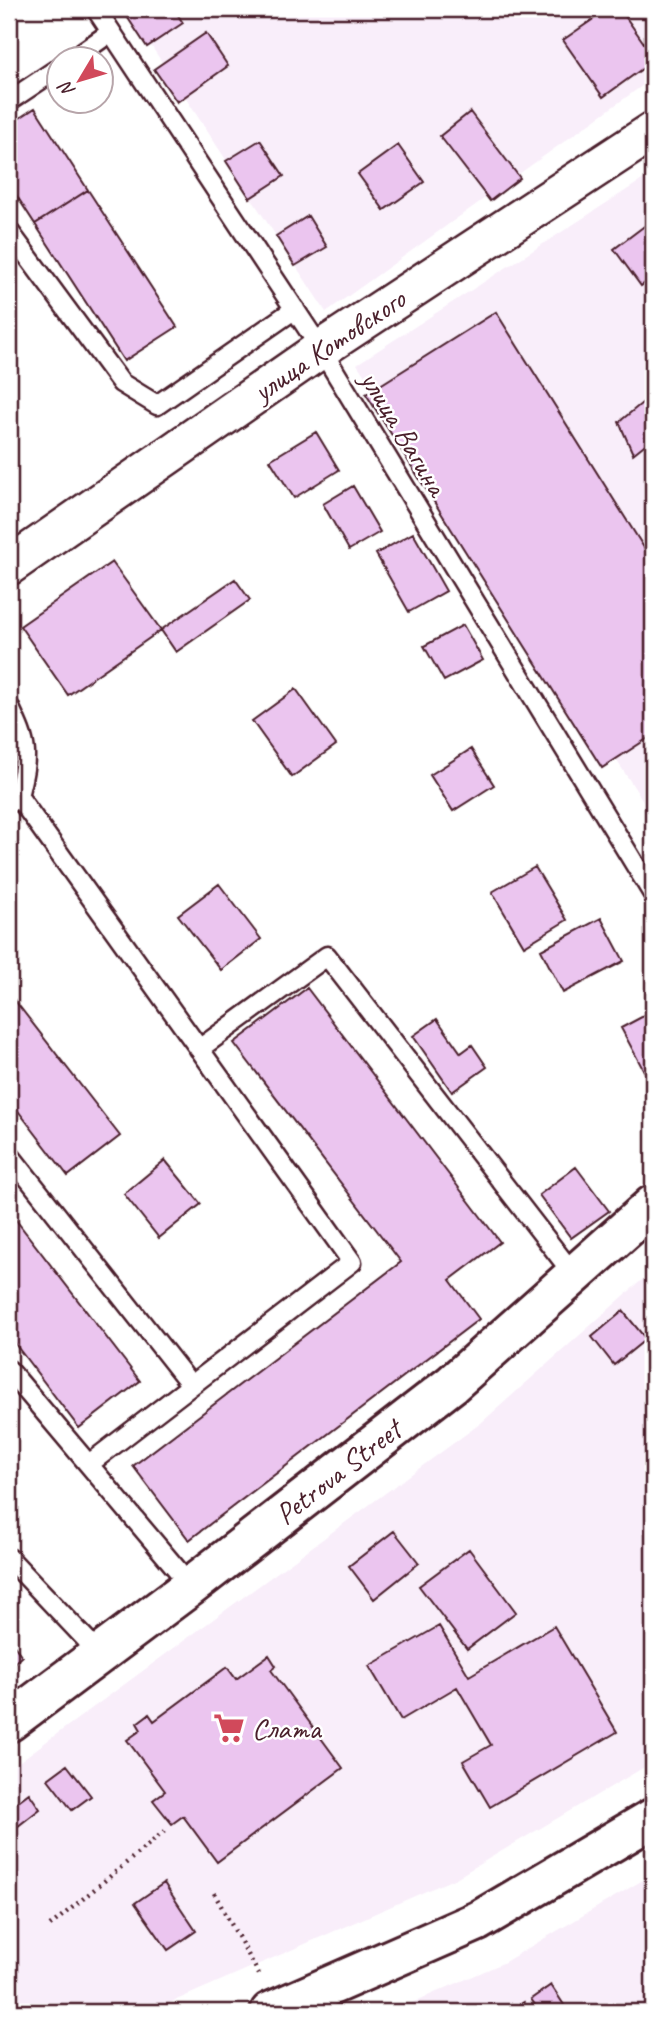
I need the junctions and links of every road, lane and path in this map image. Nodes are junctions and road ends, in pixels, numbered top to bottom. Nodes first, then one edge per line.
1 (96, 9) edge
2 (111, 32) junction
3 (91, 46) edge
4 (46, 76) edge
5 (9, 101) edge
6 (653, 131) edge
7 (9, 232) edge
8 (295, 309) junction
9 (321, 349) junction
10 (9, 566) edge
11 (9, 706) edge
12 (13, 800) edge
13 (653, 894) edge
14 (198, 1049) junction
15 (9, 1154) edge
16 (653, 1205) edge
17 (574, 1275) junction
18 (9, 1370) edge
19 (191, 1385) junction
20 (89, 1464) junction
21 (9, 1558) edge
22 (191, 1586) junction
23 (100, 1654) junction
24 (9, 1722) edge
25 (653, 1818) edge
26 (166, 1829) dead end
27 (214, 1893) dead end
28 (50, 1926) dead end
29 (274, 2010) edge

1 - 2 lane, улица Вагина
2 - 3 lane
2 - 8 lane, улица Вагина
4 - 5 lane
6 - 9 street, улица Котовского
7 - 8 lane
8 - 9 lane, улица Вагина
9 - 10 street, улица Котовского
9 - 13 lane, улица Вагина
11 - 12 lane
12 - 14 lane
14 - 17 lane
14 - 19 lane
15 - 19 lane
16 - 17 street, Petrova Street
17 - 22 street, Petrova Street
18 - 20 lane
19 - 20 lane
20 - 22 lane
21 - 23 lane
22 - 23 street, Petrova Street
23 - 24 street, Petrova Street
25 - 29 street
26 - 28 path
27 - 29 path

